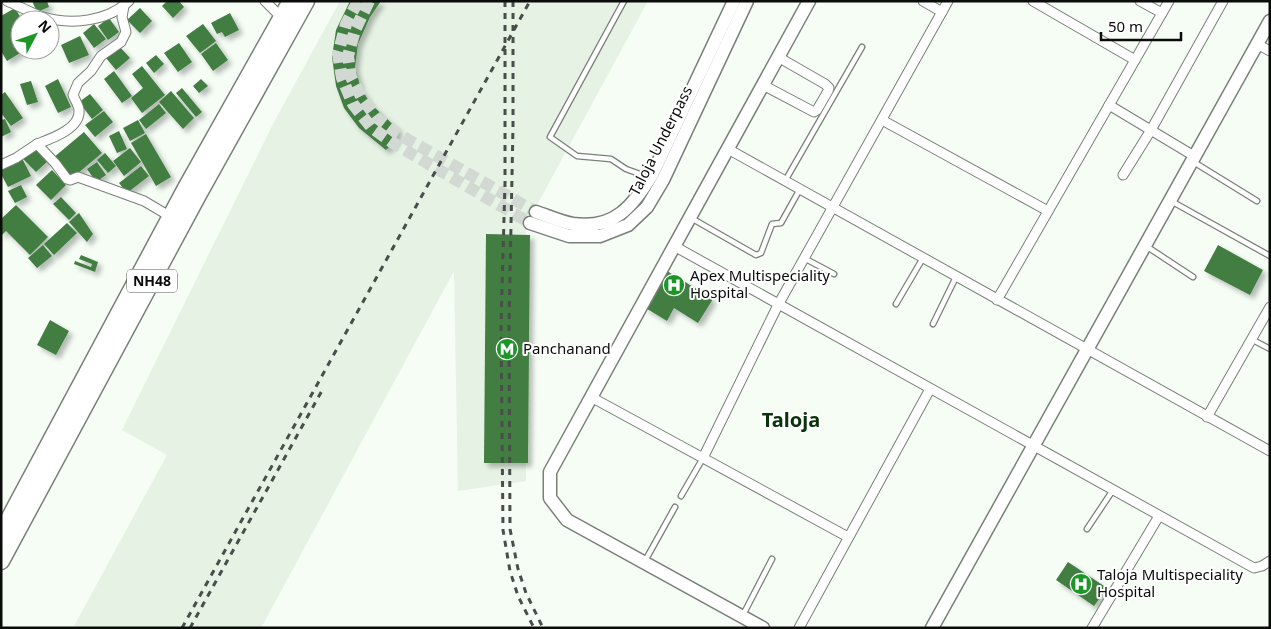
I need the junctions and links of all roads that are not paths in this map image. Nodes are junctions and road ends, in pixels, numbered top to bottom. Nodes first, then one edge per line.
1 (7, 1) edge
2 (265, 1) edge
3 (291, 1) edge
4 (306, 1) edge
5 (624, 1) edge
6 (734, 1) edge
7 (747, 1) edge
8 (809, 1) edge
9 (923, 1) edge
10 (948, 1) edge
11 (1033, 1) edge
12 (1140, 1) edge
13 (1169, 1) edge
14 (1223, 1) edge
15 (126, 4) edge
16 (942, 12) junction
17 (1162, 13) junction
18 (282, 18) junction
19 (1270, 21) edge
20 (1257, 44) junction
21 (862, 47) dead end
22 (1270, 51) edge
23 (778, 57) junction
24 (1135, 60) junction
25 (763, 85) junction
26 (1109, 105) junction
27 (882, 120) junction
28 (1151, 130) junction
29 (37, 144) junction
30 (728, 149) junction
31 (1192, 158) junction
32 (1, 165) edge
33 (1123, 175) dead end
34 (650, 178) junction
35 (785, 181) junction
36 (800, 189) junction
37 (1170, 200) junction
38 (1257, 201) dead end
39 (832, 208) junction
40 (1048, 211) junction
41 (171, 217) junction
42 (690, 218) junction
43 (674, 246) junction
44 (1144, 246) junction
45 (1270, 256) edge
46 (804, 258) junction
47 (923, 258) junction
48 (834, 274) dead end
49 (956, 277) junction
50 (1193, 277) dead end
51 (997, 300) junction
52 (896, 304) dead end
53 (778, 305) junction
54 (1270, 307) edge
55 (932, 324) dead end
56 (1251, 340) junction
57 (1270, 349) edge
58 (1086, 350) junction
59 (930, 389) junction
60 (591, 397) junction
61 (1207, 418) junction
62 (1033, 446) junction
63 (1270, 451) edge
64 (703, 458) junction
65 (1113, 490) junction
66 (681, 496) dead end
67 (675, 507) dead end
68 (1159, 516) junction
69 (1087, 530) dead end
70 (1, 534) edge
71 (848, 537) junction
72 (772, 559) dead end
73 (1, 561) edge
74 (1270, 561) edge
75 (644, 562) junction
76 (742, 616) junction
77 (763, 628) edge
78 (799, 628) edge
79 (932, 628) edge
80 (1092, 628) edge

1 - 15 street
2 - 18 street
3 - 18 highway, NH48
4 - 73 highway, NH48
5 - 34 lane
6 - 34 street, Taloja Underpass
7 - 34 street, Taloja Underpass
8 - 23 street
9 - 16 street
10 - 16 street
11 - 24 street
12 - 17 street
13 - 17 street
14 - 28 street
15 - 29 street
16 - 27 street
17 - 24 street
18 - 41 highway, NH48
19 - 20 street
20 - 22 street
20 - 31 street
21 - 35 lane
23 - 25 street
23 - 25 street
24 - 26 street
25 - 30 street
26 - 28 street
26 - 40 street
27 - 39 street
27 - 40 street
28 - 31 street
28 - 33 street
29 - 32 street
29 - 41 street
30 - 35 street
30 - 42 street
31 - 37 street
31 - 38 lane
35 - 36 street
36 - 39 street
36 - 42 lane
37 - 44 street
37 - 45 lane
39 - 46 street
39 - 47 street
40 - 51 street
41 - 70 highway, NH48
42 - 43 street
43 - 53 street
43 - 60 street
44 - 50 lane
44 - 58 street
46 - 48 lane
46 - 53 street
47 - 49 street
47 - 52 lane
49 - 51 street
49 - 55 lane
51 - 58 street
53 - 59 street
53 - 64 street
54 - 56 street
56 - 57 lane
56 - 61 street
58 - 61 street
58 - 62 street
59 - 62 street
59 - 71 street
60 - 64 street
60 - 75 street
61 - 63 street
62 - 65 street
62 - 79 street
64 - 66 lane
64 - 71 street
65 - 68 street
65 - 69 lane
67 - 75 lane
68 - 74 street
68 - 80 street
71 - 78 street
72 - 76 lane
75 - 76 street
76 - 77 street

